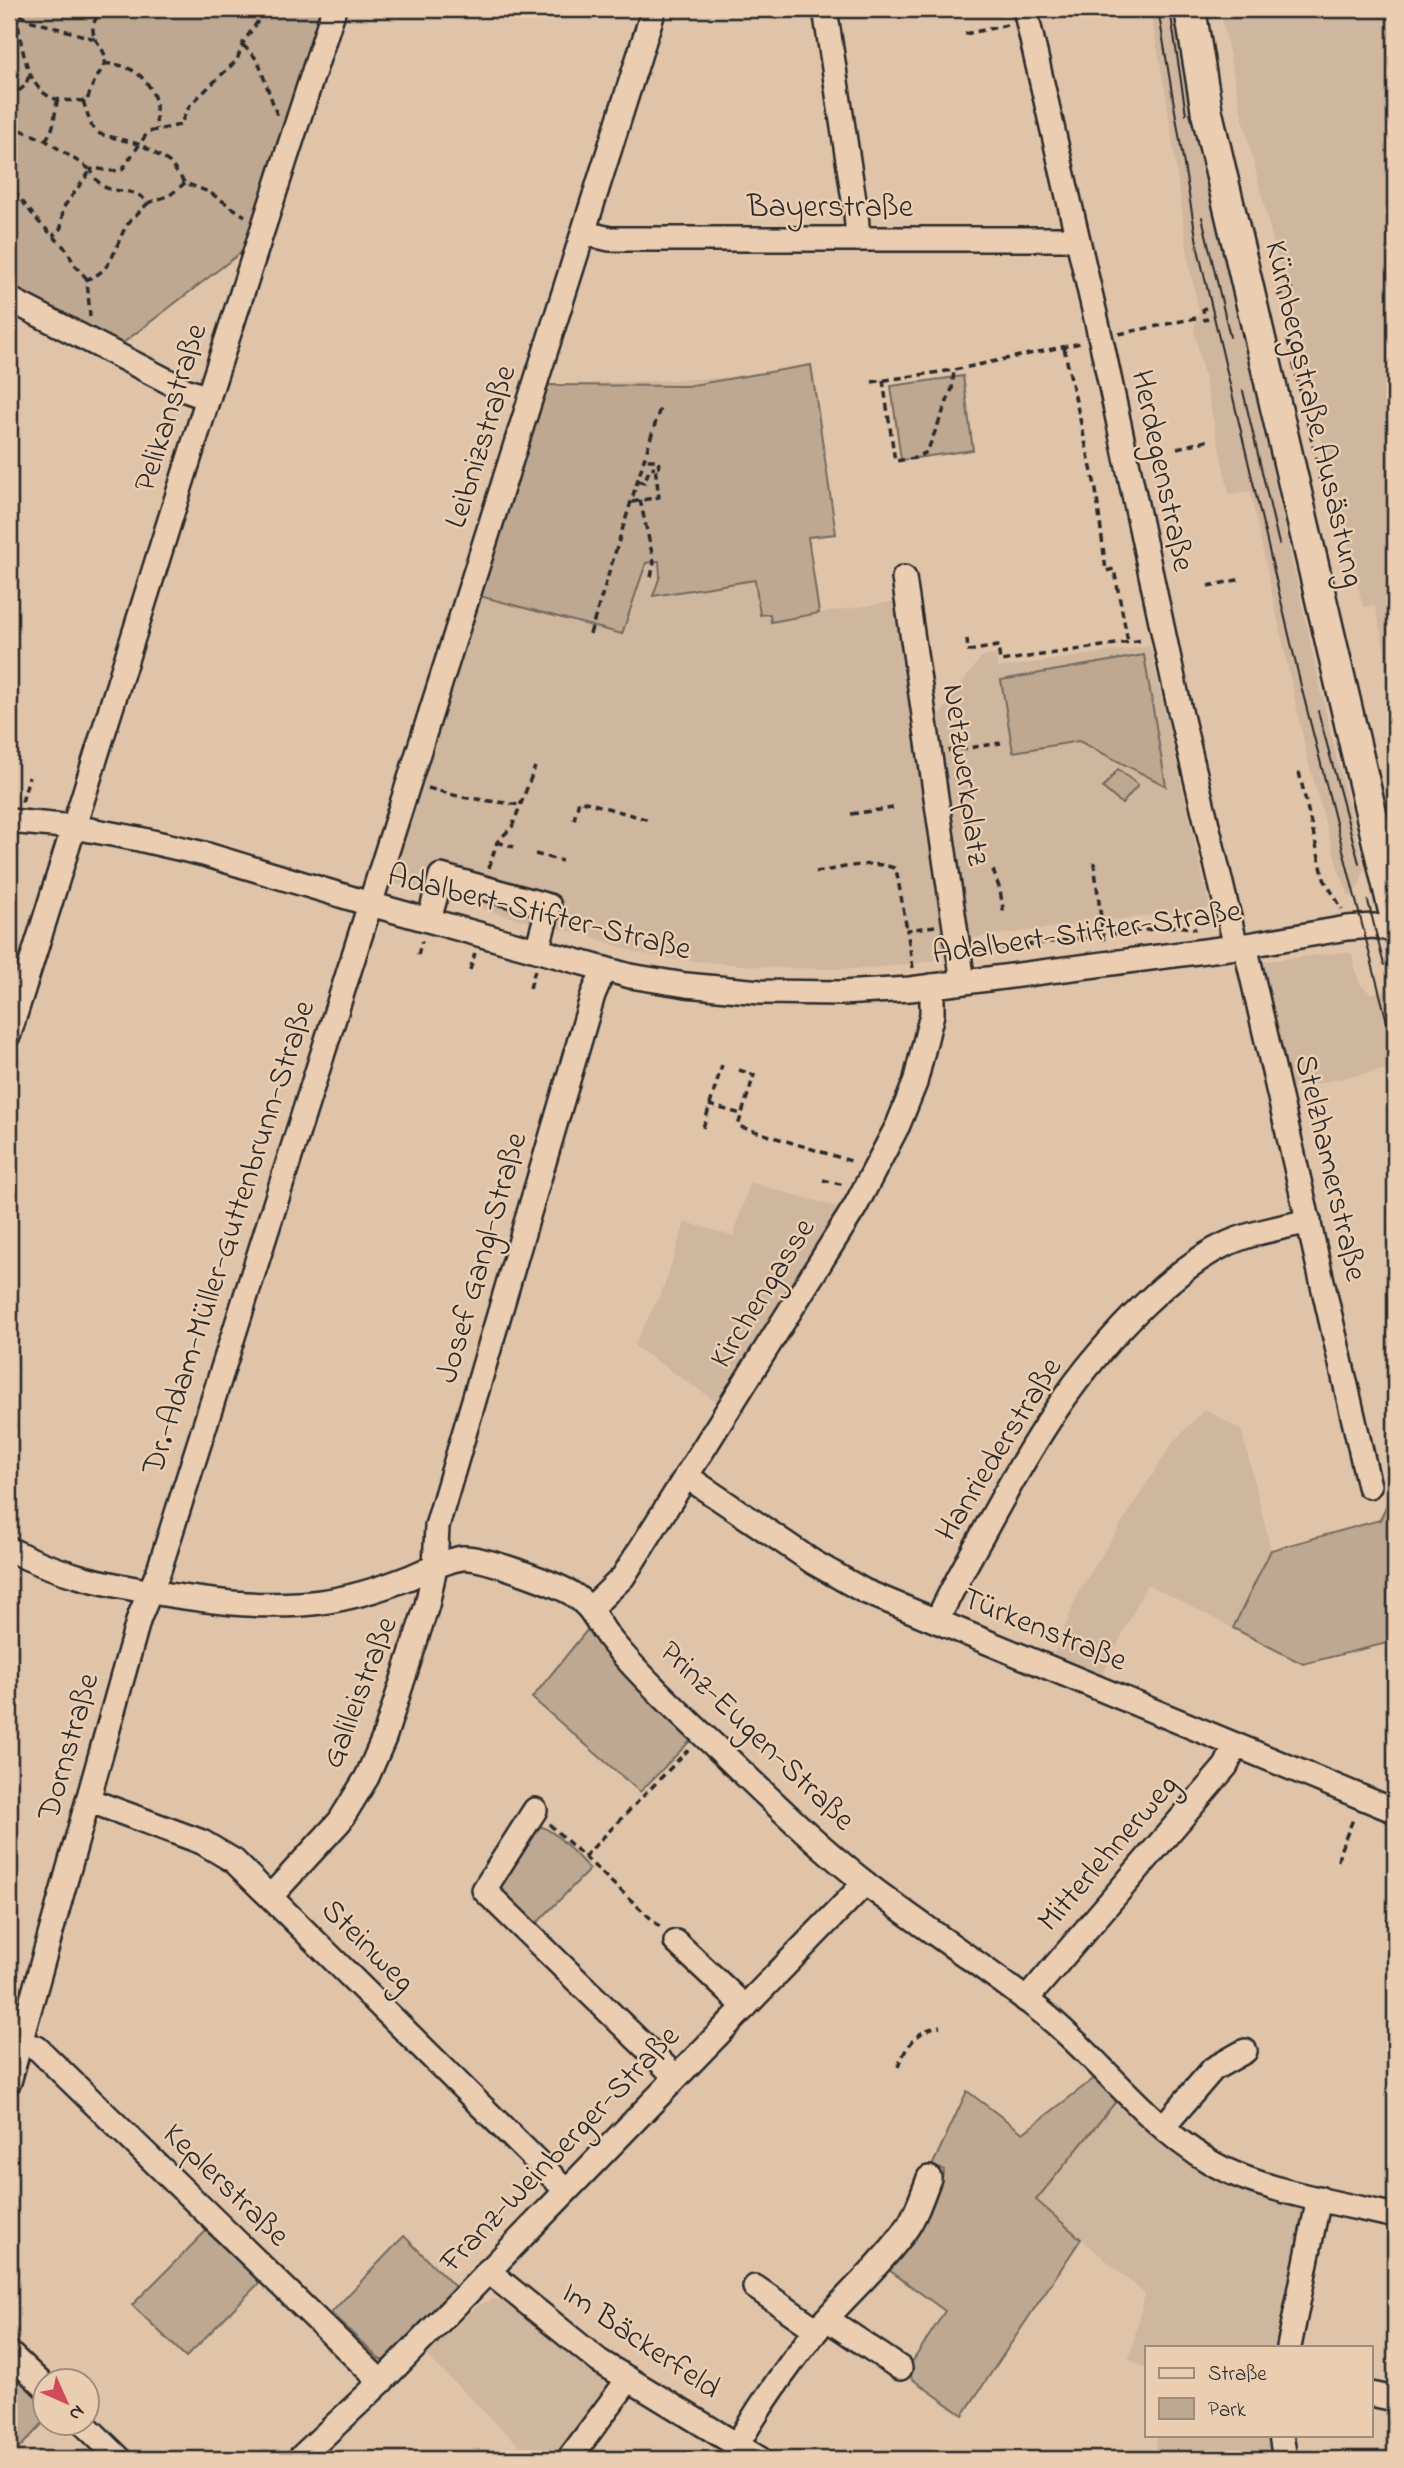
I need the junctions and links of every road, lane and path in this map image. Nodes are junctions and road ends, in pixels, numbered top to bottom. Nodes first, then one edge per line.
1 (9, 9) edge
2 (104, 9) edge
3 (133, 9) edge
4 (205, 9) edge
5 (262, 9) edge
6 (334, 9) edge
7 (654, 9) edge
8 (825, 9) edge
9 (1190, 9) edge
10 (16, 13) junction
11 (1026, 14) edge
12 (965, 34) dead end
13 (95, 39) junction
14 (243, 45) junction
15 (104, 64) junction
16 (29, 76) junction
17 (9, 98) edge
18 (58, 99) junction
19 (83, 101) junction
20 (296, 126) junction
21 (10, 128) edge
22 (157, 129) junction
23 (45, 140) junction
24 (139, 145) junction
25 (91, 170) junction
26 (9, 180) edge
27 (185, 183) junction
28 (148, 203) junction
29 (262, 231) junction
30 (584, 233) junction
31 (53, 236) junction
32 (858, 239) junction
33 (1077, 239) junction
34 (87, 279) junction
35 (1293, 289) dead end
36 (1277, 296) dead end
37 (9, 299) edge
38 (1196, 318) dead end
39 (1287, 335) dead end
40 (85, 338) junction
41 (1100, 339) junction
42 (1064, 347) junction
43 (954, 370) junction
44 (883, 380) junction
45 (872, 382) dead end
46 (208, 398) junction
47 (660, 408) dead end
48 (1210, 440) dead end
49 (1177, 448) dead end
50 (645, 460) junction
51 (655, 467) junction
52 (638, 481) junction
53 (1312, 481) dead end
54 (640, 500) junction
55 (632, 502) junction
56 (651, 577) dead end
57 (904, 578) dead end
58 (1242, 579) dead end
59 (1208, 586) dead end
60 (1142, 634) dead end
61 (590, 635) dead end
62 (967, 639) dead end
63 (1128, 642) junction
64 (1001, 743) dead end
65 (929, 754) junction
66 (535, 766) dead end
67 (1299, 772) dead end
68 (29, 777) dead end
69 (410, 782) junction
70 (520, 805) junction
71 (893, 808) dead end
72 (15, 812) edge
73 (851, 814) dead end
74 (574, 820) dead end
75 (649, 820) dead end
76 (74, 827) junction
77 (497, 842) junction
78 (514, 847) dead end
79 (535, 854) dead end
80 (562, 862) dead end
81 (1094, 862) dead end
82 (993, 870) dead end
83 (816, 872) dead end
84 (483, 888) junction
85 (370, 904) junction
86 (1343, 912) dead end
87 (1004, 915) dead end
88 (1395, 915) edge
89 (954, 923) junction
90 (426, 928) junction
91 (907, 930) junction
92 (1395, 930) edge
93 (1103, 935) junction
94 (1237, 941) junction
95 (475, 951) dead end
96 (418, 955) dead end
97 (959, 955) junction
98 (536, 959) junction
99 (604, 969) junction
100 (913, 969) dead end
101 (470, 970) dead end
102 (963, 982) junction
103 (932, 986) junction
104 (530, 988) dead end
105 (9, 1034) edge
106 (722, 1065) dead end
107 (739, 1070) dead end
108 (709, 1105) junction
109 (742, 1115) junction
110 (703, 1128) dead end
111 (853, 1162) dead end
112 (822, 1180) dead end
113 (853, 1188) dead end
114 (1308, 1221) junction
115 (686, 1476) junction
116 (1369, 1486) dead end
117 (9, 1549) edge
118 (435, 1567) junction
119 (149, 1591) junction
120 (591, 1608) junction
121 (937, 1621) junction
122 (703, 1735) junction
123 (1235, 1746) junction
124 (1362, 1798) junction
125 (89, 1800) junction
126 (534, 1810) joint
127 (1395, 1811) edge
128 (584, 1857) junction
129 (1338, 1861) dead end
130 (865, 1883) junction
131 (271, 1896) junction
132 (676, 1942) joint
133 (1026, 2000) junction
134 (745, 2007) junction
135 (940, 2026) dead end
136 (21, 2043) junction
137 (1245, 2051) dead end
138 (898, 2067) dead end
139 (676, 2077) junction
140 (9, 2082) edge
141 (1164, 2126) junction
142 (929, 2178) dead end
143 (566, 2190) junction
144 (1319, 2198) junction
145 (1395, 2212) edge
146 (488, 2271) junction
147 (755, 2287) dead end
148 (822, 2325) junction
149 (1289, 2346) edge
150 (9, 2353) edge
151 (900, 2368) dead end
152 (32, 2375) edge
153 (628, 2380) junction
154 (381, 2382) junction
155 (1372, 2394) edge
156 (1395, 2399) edge
157 (96, 2436) edge
158 (1281, 2436) edge
159 (737, 2445) junction
160 (120, 2459) edge
161 (299, 2459) edge
162 (569, 2459) edge
163 (760, 2459) edge
164 (1285, 2459) edge

1 - 10 path
2 - 13 path
3 - 4 path
5 - 14 path
6 - 20 street, Pelikanstraße
7 - 30 street, Leibnizstraße
8 - 32 street
9 - 88 main road, Kürnbergstraße Ausästung
10 - 13 path
10 - 16 path
11 - 12 path
11 - 33 street, Herdegenstraße
13 - 15 path
14 - 20 path
14 - 22 path
15 - 19 path
15 - 22 path
16 - 17 path
16 - 18 path
18 - 19 path
18 - 23 path
19 - 24 path
20 - 29 street, Pelikanstraße
21 - 23 path
22 - 24 path
23 - 25 path
24 - 25 path
24 - 27 path
25 - 28 path
25 - 31 path
26 - 31 path
27 - 28 path
27 - 29 path
28 - 34 path
29 - 46 street, Pelikanstraße
30 - 32 street, Bayerstraße
30 - 69 street, Leibnizstraße
31 - 34 path
32 - 33 street, Bayerstraße
33 - 41 street, Herdegenstraße
34 - 40 path
35 - 36 path
37 - 40 street
38 - 41 path
39 - 53 path
40 - 46 street
41 - 42 path
41 - 94 street, Herdegenstraße
42 - 43 path
42 - 63 path
43 - 44 path
43 - 44 path
44 - 45 path
46 - 76 street, Pelikanstraße
47 - 50 path
48 - 49 path
50 - 51 path
50 - 52 path
51 - 52 path
51 - 54 path
52 - 55 path
54 - 55 path
54 - 56 path
55 - 61 path
57 - 65 street, Netzwerkplatz
58 - 59 path
60 - 63 path
62 - 63 path
64 - 65 path
65 - 89 street, Netzwerkplatz
66 - 70 path
67 - 86 path
68 - 72 path
69 - 70 path
69 - 85 street, Leibnizstraße
70 - 77 path
71 - 73 path
72 - 76 street, Adalbert-Stifter-Straße
74 - 75 path
76 - 85 street, Adalbert-Stifter-Straße
76 - 105 street, Pelikanstraße
77 - 78 path
77 - 84 path
79 - 80 path
81 - 93 path
82 - 87 path
83 - 91 path
84 - 90 street
84 - 98 street
85 - 90 street, Adalbert-Stifter-Straße
85 - 119 street, Dr.-Adam-Müller-Guttenbrunn-Straße
89 - 91 path
89 - 97 street, Netzwerkplatz
90 - 96 path
90 - 98 street, Adalbert-Stifter-Straße
91 - 100 path
92 - 94 street, Adalbert-Stifter-Straße
93 - 94 path
93 - 97 path
94 - 102 street, Adalbert-Stifter-Straße
94 - 114 street, Stelzhamerstraße
95 - 101 path
97 - 102 street, Netzwerkplatz
98 - 99 street, Adalbert-Stifter-Straße
98 - 104 path
99 - 103 street, Adalbert-Stifter-Straße
99 - 118 street, Josef Gangl-Straße
102 - 103 street, Adalbert-Stifter-Straße
103 - 115 street, Kirchengasse
106 - 108 path
107 - 109 path
108 - 109 path
108 - 110 path
109 - 111 path
112 - 113 path
114 - 116 street, Stelzhamerstraße
114 - 121 street, Hanriederstraße
115 - 120 street, Kirchengasse
115 - 121 street, Türkenstraße
117 - 119 street, Prinz-Eugen-Straße
118 - 119 street, Prinz-Eugen-Straße
118 - 120 street, Prinz-Eugen-Straße
118 - 131 street, Galileistraße
119 - 125 street, Dornstraße
120 - 122 street, Prinz-Eugen-Straße
121 - 123 street, Türkenstraße
122 - 128 path
122 - 130 street, Prinz-Eugen-Straße
123 - 124 street, Türkenstraße
123 - 133 street, Mitterlehnerweg
124 - 127 street, Türkenstraße
124 - 129 path
125 - 131 street, Steinweg
125 - 136 street, Dornstraße
126 - 128 path
126 - 139 street
128 - 132 path
130 - 133 street, Prinz-Eugen-Straße
130 - 134 street, Franz-Weinberger-Straße
131 - 143 street, Steinweg
132 - 134 street
133 - 141 street, Prinz-Eugen-Straße
134 - 139 street, Franz-Weinberger-Straße
135 - 138 path
136 - 140 street, Dornstraße
136 - 154 street, Keplerstraße
137 - 141 street
139 - 143 street, Franz-Weinberger-Straße
141 - 144 street, Prinz-Eugen-Straße
142 - 148 street
143 - 146 street, Franz-Weinberger-Straße
144 - 145 street, Prinz-Eugen-Straße
144 - 149 street
146 - 153 street, Im Bäckerfeld
146 - 154 street, Franz-Weinberger-Straße
147 - 148 street
148 - 151 street
148 - 159 street
150 - 152 street
153 - 159 street, Im Bäckerfeld
153 - 162 street
154 - 161 street, Franz-Weinberger-Straße
155 - 156 street
157 - 160 street
158 - 164 street
159 - 163 street, Im Bäckerfeld

